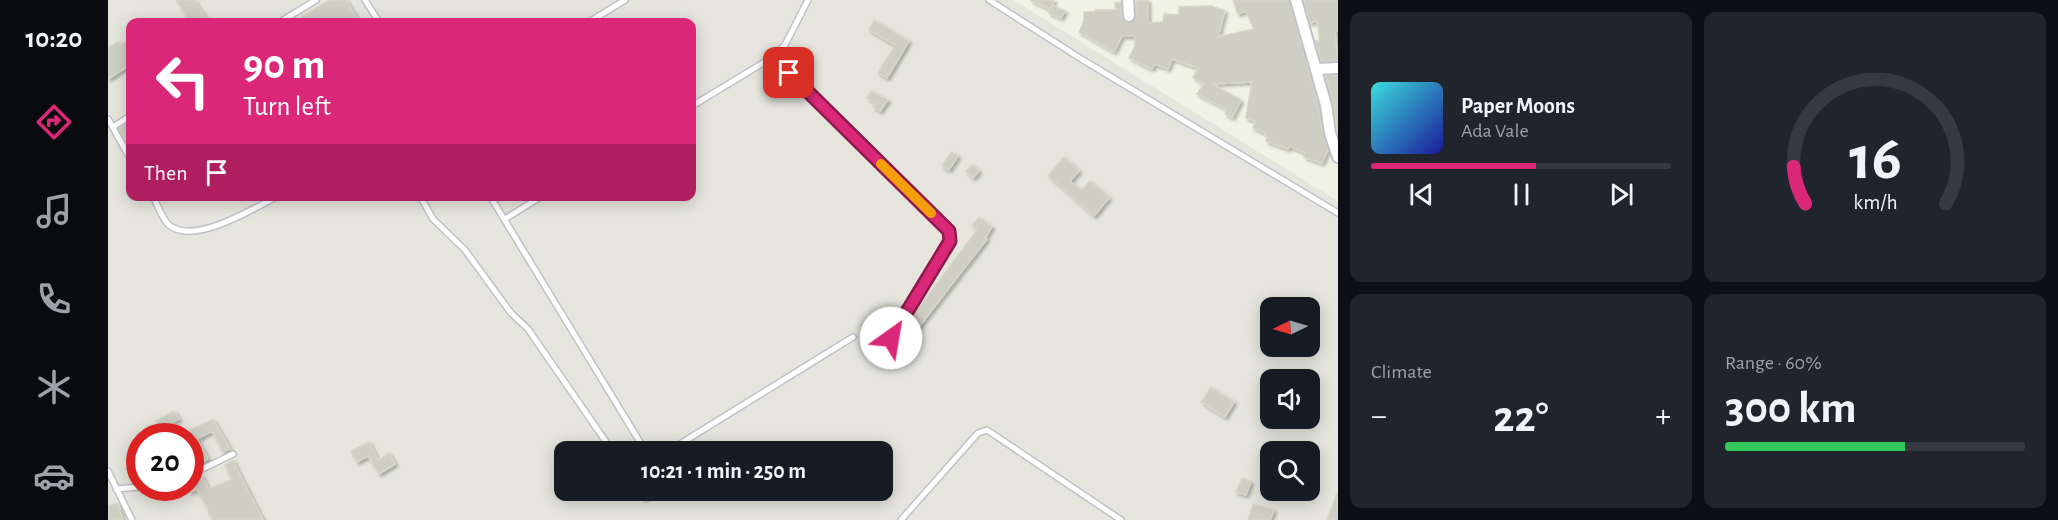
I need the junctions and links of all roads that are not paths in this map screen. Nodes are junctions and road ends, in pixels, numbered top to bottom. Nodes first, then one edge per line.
1 (316, 0) edge
2 (365, 0) edge
3 (625, 0) edge
4 (808, 0) edge
5 (989, 0) edge
6 (1128, 0) edge
7 (1296, 0) edge
8 (1129, 16) dead end
9 (287, 18) edge
10 (377, 18) edge
11 (596, 18) edge
12 (773, 57) junction
13 (1338, 68) edge
14 (1316, 69) junction
15 (696, 104) edge
16 (108, 119) edge
17 (126, 119) edge
18 (113, 127) junction
19 (126, 151) edge
20 (1338, 157) edge
21 (156, 201) edge
22 (268, 201) edge
23 (423, 201) edge
24 (493, 201) edge
25 (534, 201) edge
26 (1338, 213) edge
27 (505, 219) junction
28 (853, 337) dead end
29 (891, 338) dead end
30 (605, 441) edge
31 (639, 441) edge
32 (685, 441) edge
33 (233, 454) dead end
34 (204, 468) edge
35 (108, 471) edge
36 (126, 488) edge
37 (116, 489) junction
38 (132, 520) edge
39 (901, 520) edge
40 (1121, 520) edge

1 - 9 lane
2 - 10 lane
3 - 11 lane
4 - 12 lane
5 - 26 lane
6 - 8 street
7 - 14 street
12 - 15 lane
12 - 29 lane
13 - 14 street
14 - 20 street
16 - 18 lane
17 - 18 lane
18 - 19 lane
21 - 22 lane
23 - 30 lane
24 - 27 lane
25 - 27 lane
27 - 31 lane
28 - 32 lane
33 - 34 lane
35 - 37 lane
36 - 37 lane
37 - 38 lane
39 - 40 lane

